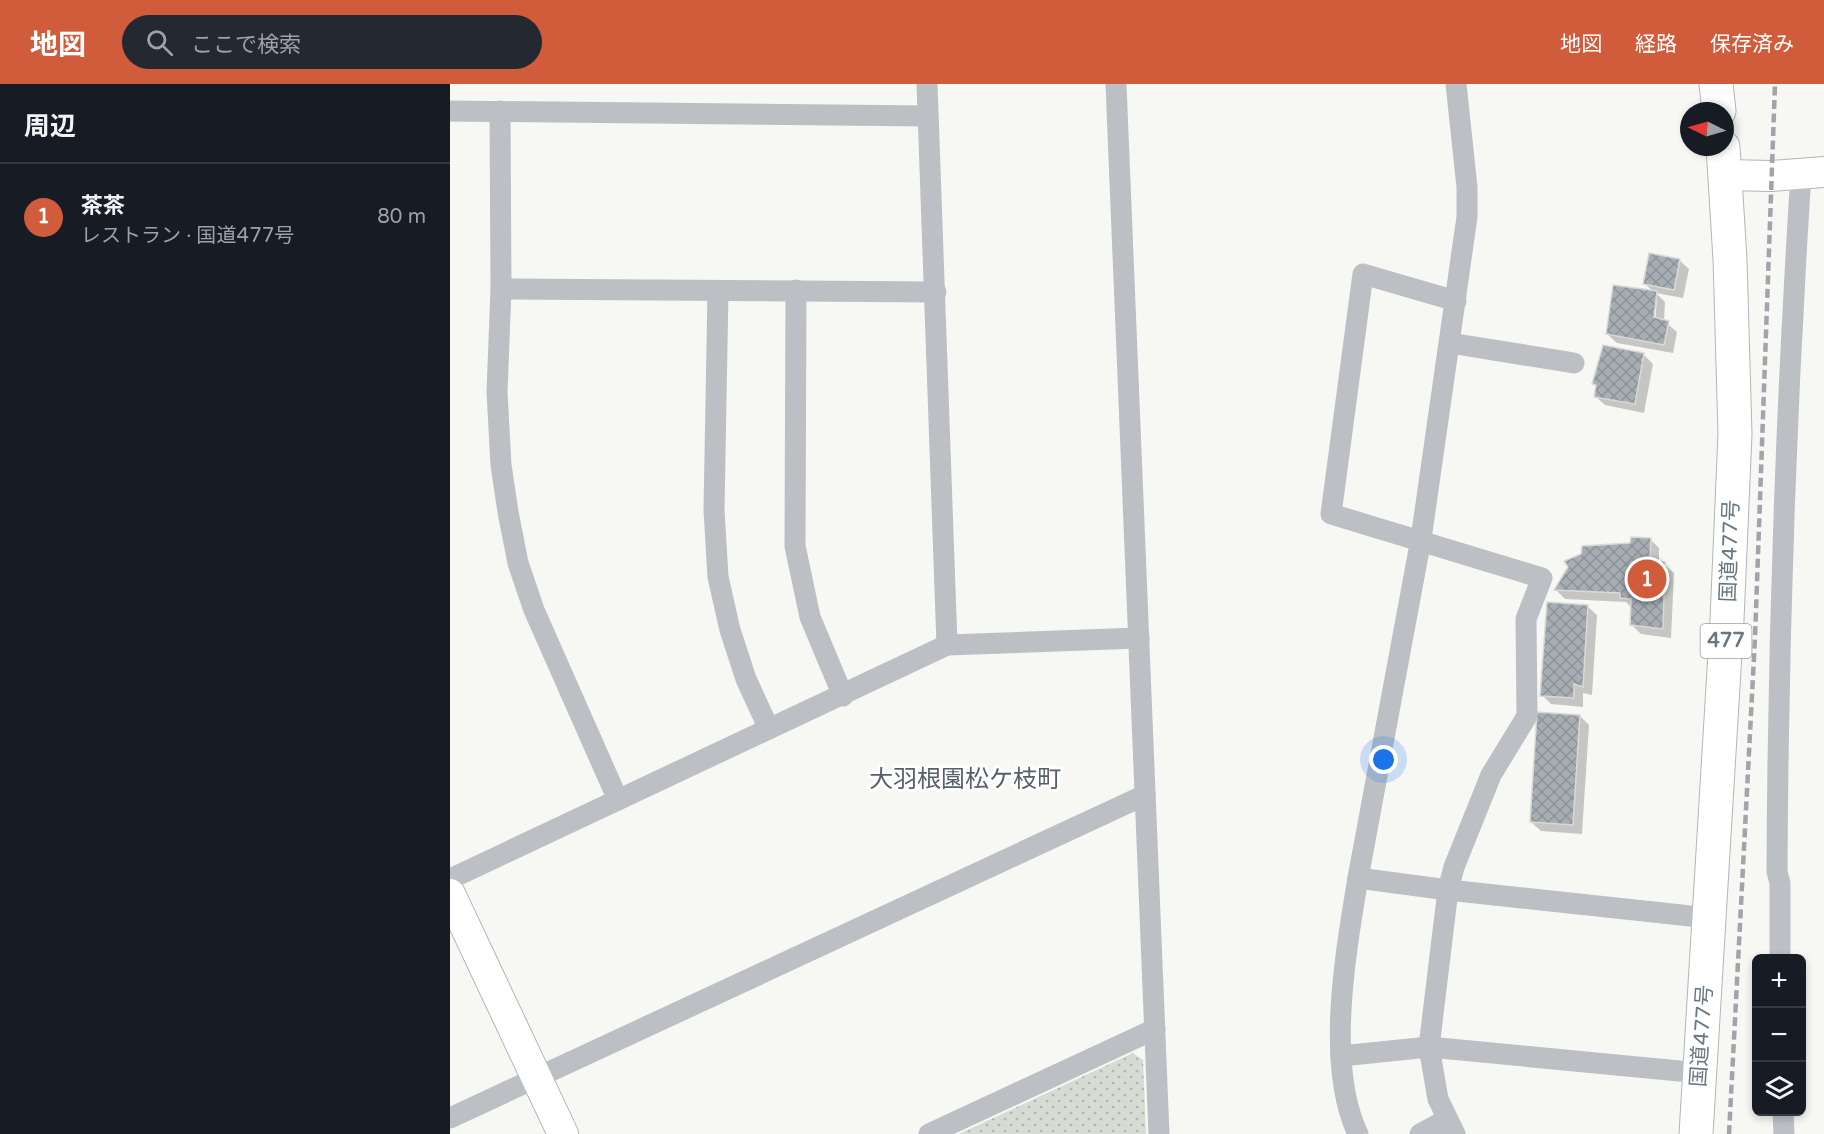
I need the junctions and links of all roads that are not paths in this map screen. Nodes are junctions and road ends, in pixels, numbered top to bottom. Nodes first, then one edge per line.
1 (927, 84) edge
2 (1116, 84) edge
3 (1456, 84) edge
4 (1716, 84) edge
5 (1718, 102) edge
6 (450, 111) edge
7 (500, 111) junction
8 (928, 116) junction
9 (1725, 161) edge
10 (1812, 173) edge
11 (501, 289) junction
12 (796, 290) junction
13 (718, 291) junction
14 (936, 292) junction
15 (1456, 301) junction
16 (1450, 343) junction
17 (1575, 363) dead end
18 (1421, 539) junction
19 (1139, 638) junction
20 (947, 645) junction
21 (843, 696) junction
22 (769, 729) junction
23 (1145, 795) junction
24 (618, 800) junction
25 (1358, 878) junction
26 (450, 879) edge
27 (1448, 890) junction
28 (450, 894) edge
29 (1709, 918) junction
30 (1780, 954) edge
31 (1155, 1029) junction
32 (1429, 1047) junction
33 (1341, 1056) junction
34 (1700, 1072) junction
35 (537, 1078) junction
36 (1783, 1116) edge
37 (450, 1118) edge
38 (1451, 1127) edge
39 (563, 1134) edge
40 (929, 1134) edge
41 (1159, 1134) edge
42 (1358, 1134) edge
43 (1420, 1134) edge
44 (1696, 1134) edge
45 (1784, 1134) edge

1 - 8 street
2 - 19 street
3 - 15 street
4 - 5 highway
6 - 7 street
7 - 8 street
7 - 11 street
8 - 14 street
9 - 10 street
9 - 29 highway, 国道477号 / 477
10 - 30 street
11 - 13 street
11 - 24 street
12 - 13 street
12 - 14 street
12 - 21 street
13 - 22 street
14 - 20 street
15 - 16 street
15 - 18 street
16 - 17 street
16 - 18 street
18 - 25 street
18 - 27 street
19 - 20 street
19 - 23 street
20 - 21 street
21 - 22 street
22 - 24 street
23 - 31 street
23 - 35 street
24 - 26 street
25 - 27 street
25 - 33 street
27 - 29 street
27 - 32 street
28 - 35 street
29 - 34 highway, 国道477号 / 477
31 - 40 street
31 - 41 street
32 - 33 street
32 - 34 street
32 - 38 street
33 - 42 street
34 - 44 highway, 国道477号 / 477
35 - 37 street
35 - 39 street
36 - 45 street
38 - 43 street

